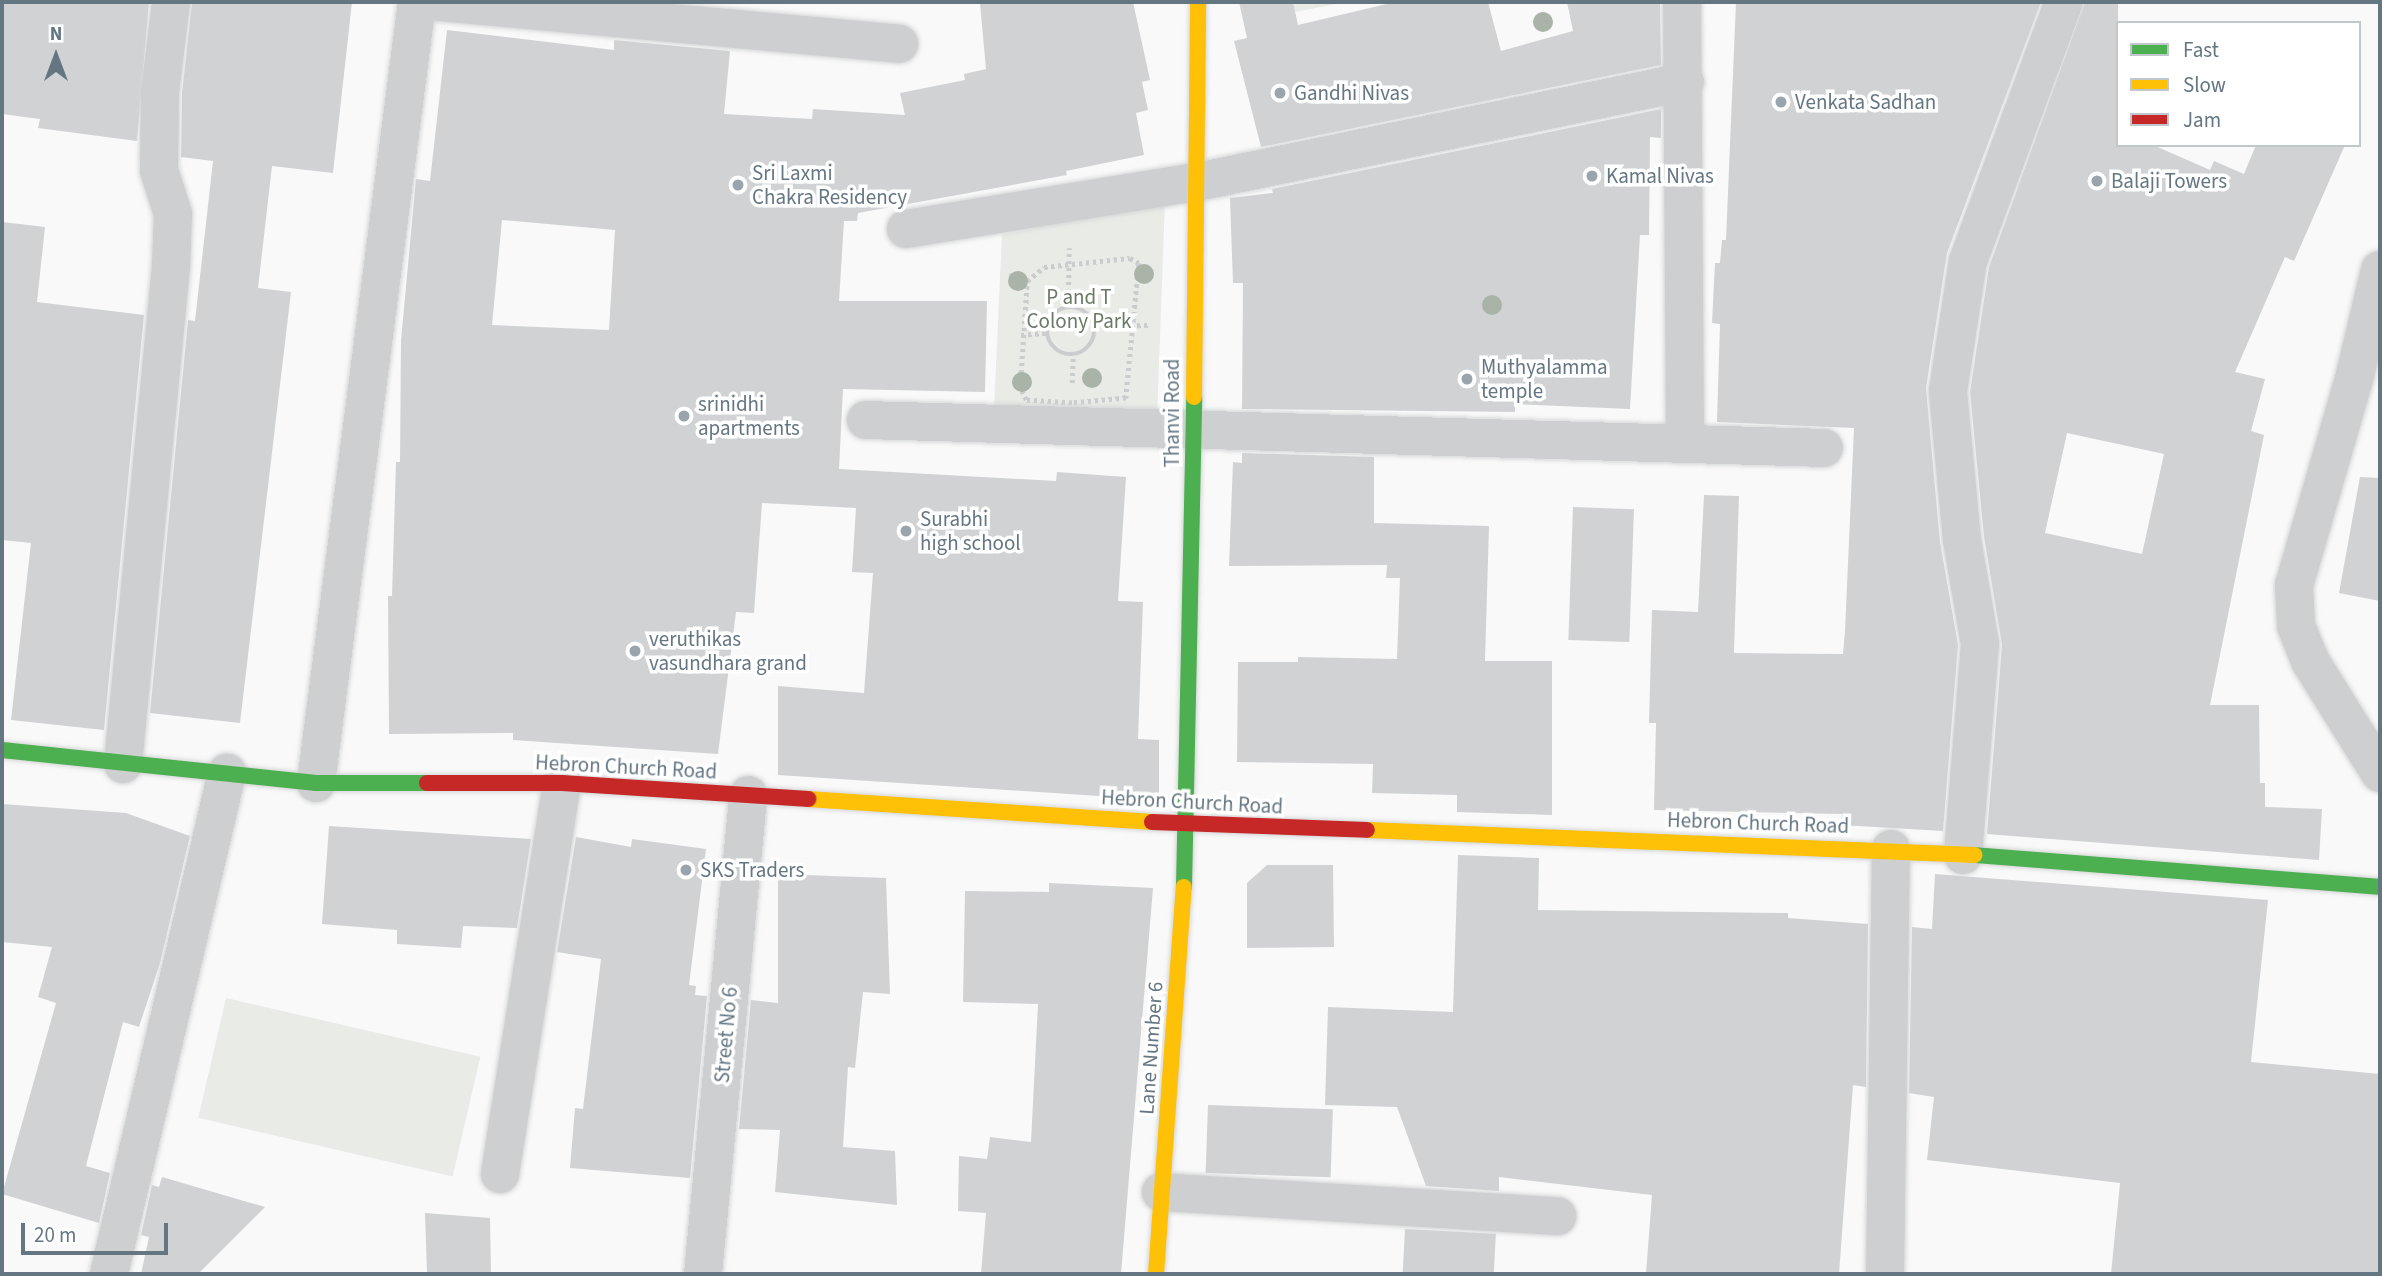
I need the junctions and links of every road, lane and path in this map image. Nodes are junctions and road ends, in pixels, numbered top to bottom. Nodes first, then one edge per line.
1 (171, 2) edge
2 (417, 2) edge
3 (440, 2) edge
4 (1198, 2) edge
5 (1682, 2) edge
6 (2064, 2) edge
7 (899, 44) dead end
8 (1685, 82) junction
9 (1197, 182) junction
10 (906, 229) dead end
11 (1069, 242) dead end
12 (1069, 263) junction
13 (2380, 270) edge
14 (1068, 306) junction
15 (1136, 325) junction
16 (1193, 325) junction
17 (1095, 326) junction
18 (1046, 333) junction
19 (1021, 335) junction
20 (2367, 383) edge
21 (866, 420) dead end
22 (1194, 431) junction
23 (1685, 443) junction
24 (1824, 449) dead end
25 (2, 750) edge
26 (123, 764) junction
27 (227, 773) junction
28 (2380, 774) edge
29 (316, 783) junction
30 (562, 783) junction
31 (748, 795) junction
32 (1189, 824) junction
33 (1891, 849) junction
34 (1963, 855) junction
35 (2380, 887) edge
36 (500, 1174) dead end
37 (1161, 1192) junction
38 (1557, 1216) dead end
39 (109, 1274) edge
40 (703, 1274) edge
41 (1156, 1274) edge
42 (1885, 1274) edge

1 - 26 street
2 - 29 street
3 - 7 street
4 - 9 street, Thanvi Road
5 - 8 street
6 - 34 street
8 - 9 street
8 - 23 street
9 - 10 street
9 - 16 street, Thanvi Road
11 - 12 path
12 - 14 path
12 - 15 path
12 - 19 path
13 - 20 street
14 - 17 path
14 - 18 path
15 - 16 path
15 - 17 path
15 - 19 path
16 - 22 street, Thanvi Road
17 - 18 path
18 - 19 path
20 - 28 street
21 - 22 street
22 - 23 street
22 - 32 street, Thanvi Road
23 - 24 street
25 - 26 street, Hebron Church Road
26 - 27 street, Hebron Church Road
27 - 29 street, Hebron Church Road
27 - 39 street
29 - 30 street, Hebron Church Road
30 - 31 street, Hebron Church Road
30 - 36 street
31 - 32 street, Hebron Church Road
31 - 40 street, Street No 6
32 - 33 street, Hebron Church Road
32 - 37 street, Lane Number 6
33 - 34 street, Hebron Church Road
33 - 42 street
34 - 35 street, Hebron Church Road
37 - 38 street
37 - 41 street, Lane Number 6

